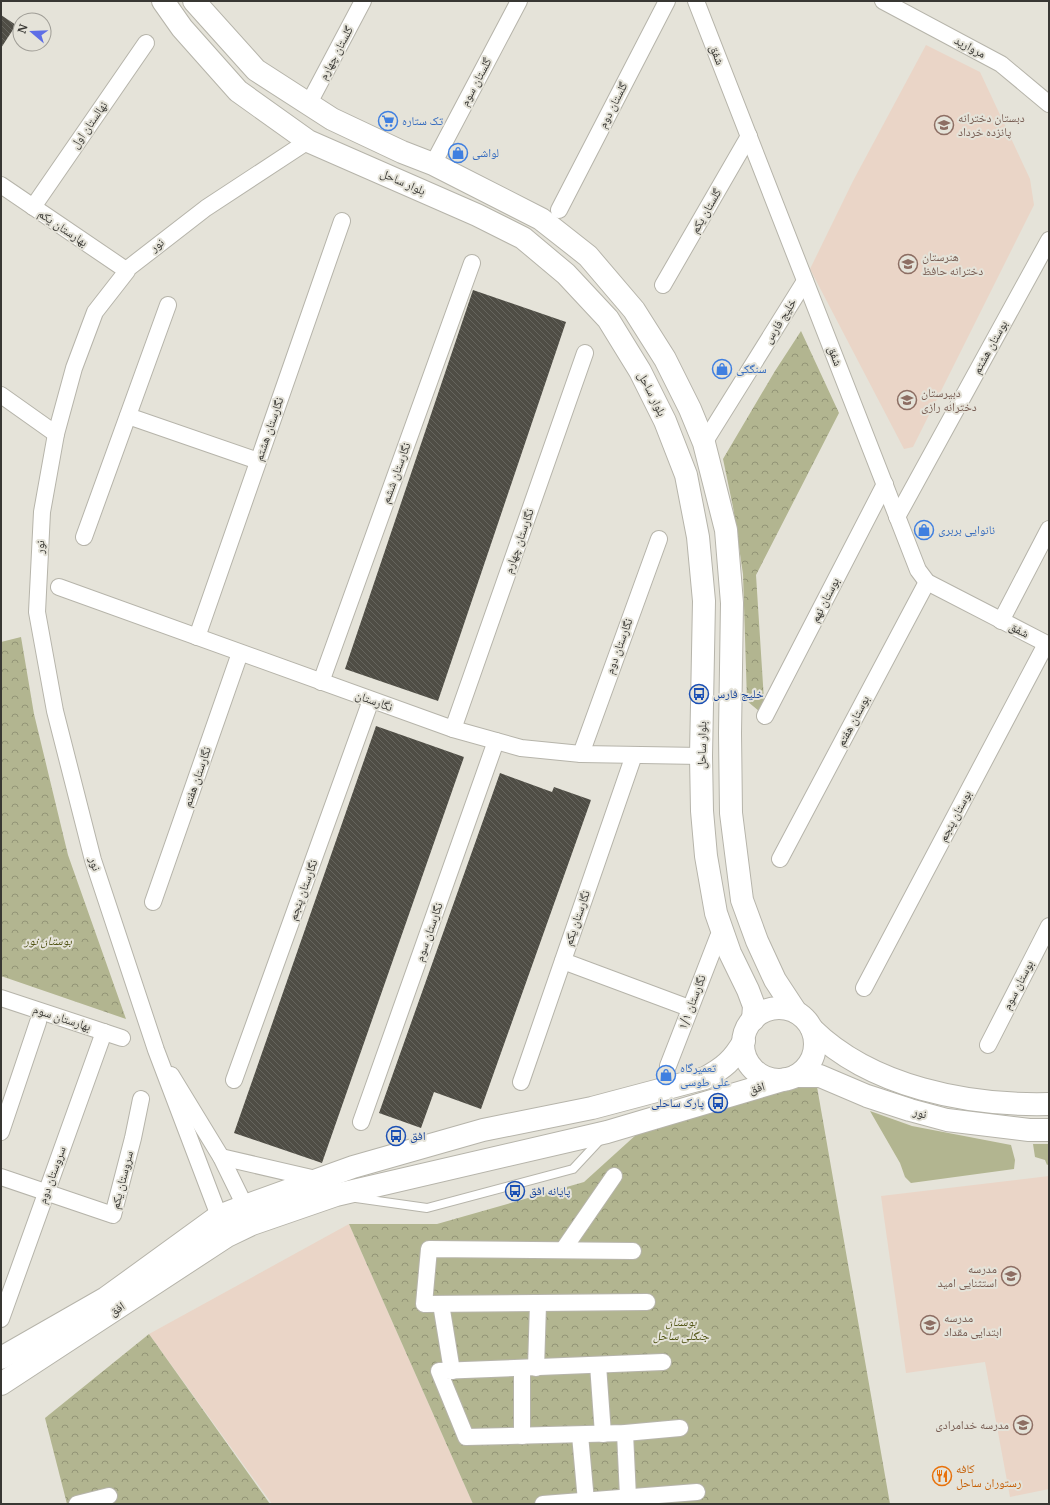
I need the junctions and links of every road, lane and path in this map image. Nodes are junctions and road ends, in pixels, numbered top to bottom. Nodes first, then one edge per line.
1 (163, 1) edge
2 (363, 1) edge
3 (519, 1) edge
4 (667, 1) edge
5 (696, 1) edge
6 (883, 1) edge
7 (196, 2) edge
8 (146, 43) dead end
9 (1049, 104) edge
10 (308, 105) junction
11 (332, 119) junction
12 (749, 136) junction
13 (308, 140) junction
14 (433, 164) junction
15 (1, 186) edge
16 (33, 207) junction
17 (559, 210) dead end
18 (342, 221) dead end
19 (1049, 240) edge
20 (472, 264) dead end
21 (126, 270) junction
22 (805, 281) junction
23 (663, 285) dead end
24 (168, 305) dead end
25 (585, 354) dead end
26 (1, 395) edge
27 (128, 416) junction
28 (56, 434) junction
29 (704, 444) junction
30 (258, 461) junction
31 (686, 475) junction
32 (885, 484) junction
33 (897, 517) junction
34 (1049, 529) edge
35 (84, 537) dead end
36 (659, 539) dead end
37 (927, 582) junction
38 (59, 587) dead end
39 (1001, 621) junction
40 (197, 637) junction
41 (1048, 645) edge
42 (240, 653) junction
43 (321, 682) junction
44 (371, 700) junction
45 (765, 716) dead end
46 (453, 729) junction
47 (496, 741) junction
48 (580, 754) junction
49 (634, 755) junction
50 (701, 756) junction
51 (780, 859) dead end
52 (153, 902) dead end
53 (1049, 926) edge
54 (718, 937) dead end
55 (563, 961) junction
56 (864, 988) dead end
57 (1, 998) edge
58 (689, 1008) junction
59 (796, 1012) junction
60 (753, 1020) junction
61 (38, 1022) dead end
62 (812, 1029) junction
63 (104, 1032) junction
64 (122, 1038) dead end
65 (744, 1041) junction
66 (988, 1045) dead end
67 (156, 1050) junction
68 (668, 1066) dead end
69 (791, 1078) junction
70 (234, 1080) dead end
71 (521, 1082) dead end
72 (141, 1099) dead end
73 (1049, 1104) edge
74 (361, 1122) dead end
75 (1049, 1130) edge
76 (1, 1132) edge
77 (607, 1132) junction
78 (222, 1157) junction
79 (614, 1176) dead end
80 (1, 1177) edge
81 (316, 1179) junction
82 (45, 1193) junction
83 (336, 1195) junction
84 (249, 1215) junction
85 (223, 1226) junction
86 (563, 1250) junction
87 (633, 1251) dead end
88 (647, 1302) dead end
89 (441, 1304) junction
90 (538, 1304) junction
91 (1, 1319) edge
92 (1, 1358) edge
93 (663, 1362) dead end
94 (598, 1365) junction
95 (529, 1369) junction
96 (452, 1371) junction
97 (1, 1384) edge
98 (680, 1428) dead end
99 (625, 1433) junction
100 (602, 1434) junction
101 (580, 1435) junction
102 (522, 1436) junction
103 (697, 1492) dead end
104 (109, 1496) dead end
105 (628, 1497) junction
106 (586, 1501) junction
107 (77, 1504) edge
108 (543, 1504) edge

1 - 13 main road, بلوار ساحل
2 - 10 street, گلستان چهارم
3 - 14 street, گلستان سوم
4 - 17 street, گلستان دوم
5 - 12 street, شفق
6 - 9 street, مروارید
7 - 10 main road
8 - 16 street, نهالستان اول
10 - 11 main road
11 - 13 main road
11 - 14 main road
12 - 22 street, شفق
12 - 23 street, گلستان یکم
13 - 21 street, نور
13 - 31 main road, بلوار ساحل
14 - 29 main road
15 - 16 street, بهارستان یکم
16 - 21 street, بهارستان یکم
18 - 30 street, نگارستان هشتم
19 - 33 street, بوستان هشتم
20 - 43 street, نگارستان ششم
21 - 28 street, نور
22 - 29 street, خلیج فارس
22 - 32 street, شفق
24 - 27 street
25 - 46 street, نگارستان چهارم
26 - 28 street
27 - 30 street
27 - 35 street
28 - 67 street, نور
29 - 31 main road
29 - 59 main road
30 - 40 street, نگارستان هشتم
31 - 50 main road, بلوار ساحل
32 - 33 street, شفق
32 - 45 street, بوستان نهم
33 - 37 street, شفق
34 - 39 street
36 - 48 street, نگارستان دوم
37 - 39 street, شفق
37 - 51 street, بوستان هفتم
38 - 40 street, نگارستان
39 - 41 street, شفق
40 - 42 street, نگارستان
41 - 56 street, بوستان پنجم
42 - 43 street, نگارستان
42 - 52 street, نگارستان هفتم
43 - 44 street, نگارستان
44 - 46 street, نگارستان
44 - 70 street, نگارستان پنجم
46 - 47 street, نگارستان
47 - 48 street, نگارستان
47 - 74 street, نگارستان سوم
48 - 49 street, نگارستان
49 - 50 street, نگارستان
49 - 55 street, نگارستان یکم
50 - 60 main road, بلوار ساحل
53 - 66 street, بوستان سوم
54 - 58 street, نگارستان ۱/۱
55 - 58 street
55 - 71 street, نگارستان یکم
57 - 63 street, بهارستان سوم
58 - 68 street, نگارستان ۱/۱
59 - 60 main road
59 - 62 main road
60 - 65 main road
61 - 76 street
62 - 69 main road
62 - 73 main road, نور
63 - 64 street, بهارستان سوم
63 - 82 street, سروستان دوم
65 - 69 main road
65 - 81 main road, افق
67 - 78 street
67 - 85 street
69 - 75 main road, نور
69 - 77 main road, افق
72 - 82 street, سروستان یکم
77 - 83 main road, افق
77 - 83 lane
78 - 81 street
78 - 84 street
79 - 86 street
80 - 82 street
81 - 84 main road, افق
82 - 91 street, سروستان دوم
83 - 84 main road, افق
84 - 85 main road, افق
85 - 92 main road, افق
85 - 97 main road, افق
86 - 87 street
86 - 89 street
88 - 90 street
89 - 90 street
89 - 96 street
90 - 95 street
93 - 94 street
94 - 95 street
94 - 100 street
95 - 96 street
95 - 102 street
96 - 102 street
98 - 99 street
99 - 100 street
99 - 105 street
100 - 101 street
101 - 102 street
101 - 106 street
103 - 105 street
104 - 107 street
105 - 106 street
106 - 108 street

